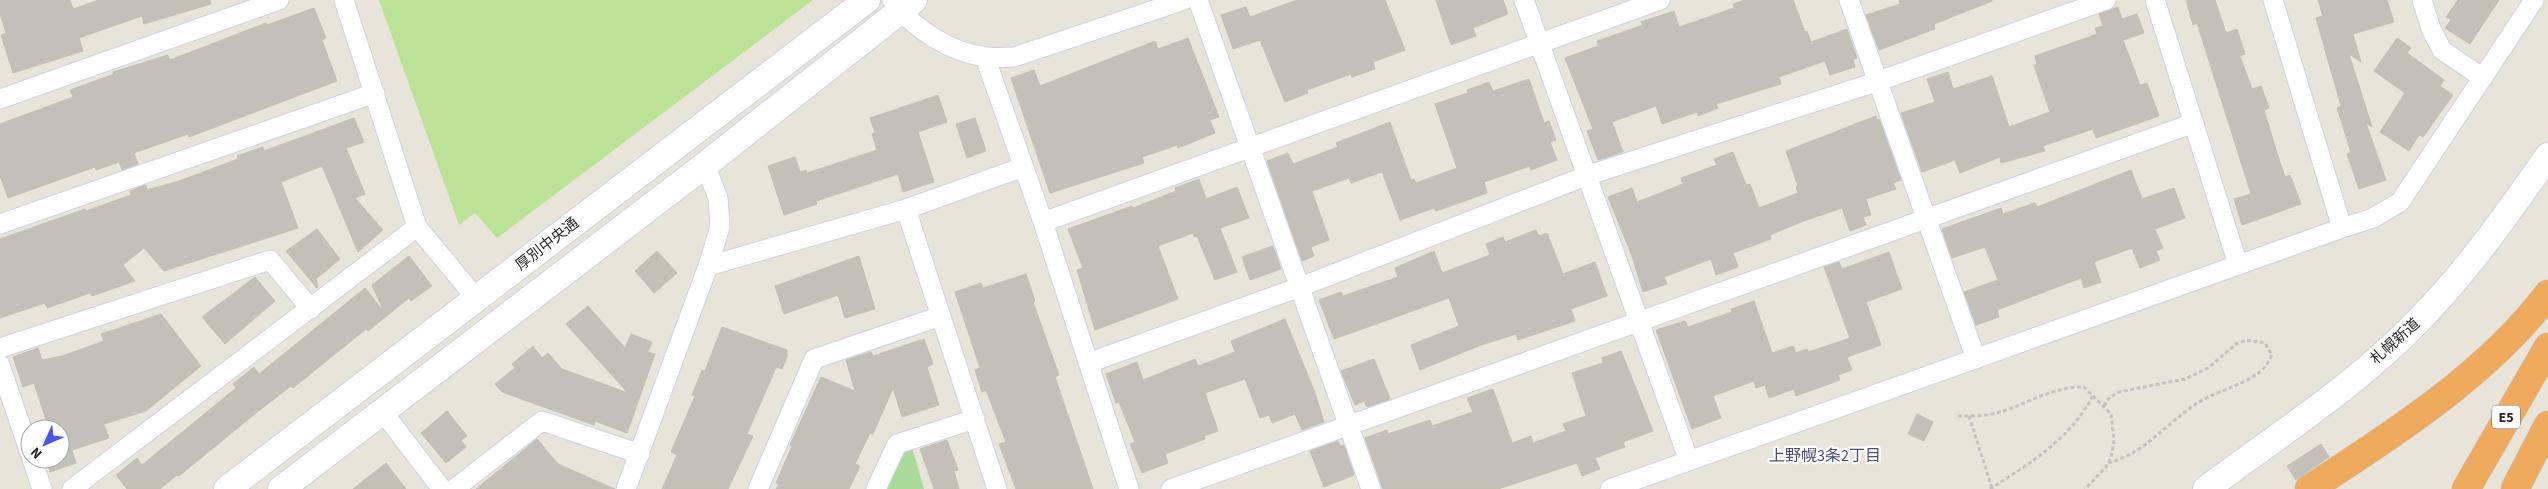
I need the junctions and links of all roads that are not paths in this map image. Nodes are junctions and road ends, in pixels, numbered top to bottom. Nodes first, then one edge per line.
1 (279, 0) edge
2 (344, 0) edge
3 (867, 0) edge
4 (1184, 0) edge
5 (1198, 0) edge
6 (1524, 0) edge
7 (1660, 0) edge
8 (1849, 0) edge
9 (2106, 0) edge
10 (2155, 0) edge
11 (2273, 0) edge
12 (2422, 0) edge
13 (2534, 0) edge
14 (902, 4) edge
15 (1539, 44) junction
16 (985, 57) junction
17 (2483, 78) junction
18 (1879, 81) junction
19 (375, 93) junction
20 (0, 99) edge
21 (2194, 123) junction
22 (1250, 148) junction
23 (2548, 156) edge
24 (705, 165) junction
25 (1023, 167) junction
26 (1586, 176) junction
27 (906, 209) junction
28 (1926, 219) junction
29 (1043, 222) junction
30 (0, 224) edge
31 (416, 227) junction
32 (2342, 228) junction
33 (2238, 264) junction
34 (708, 266) junction
35 (1300, 287) junction
36 (2548, 294) edge
37 (476, 298) junction
38 (311, 309) junction
39 (942, 316) junction
40 (1637, 321) junction
41 (2548, 347) edge
42 (0, 348) edge
43 (1976, 359) junction
44 (1088, 363) junction
45 (0, 365) edge
46 (382, 411) junction
47 (975, 420) junction
48 (20, 424) edge
49 (1349, 425) junction
50 (2548, 425) edge
51 (640, 454) junction
52 (1689, 461) junction
53 (35, 469) edge
54 (42, 489) edge
55 (72, 489) edge
56 (227, 489) edge
57 (281, 489) edge
58 (442, 489) edge
59 (454, 489) edge
60 (626, 489) edge
61 (758, 489) edge
62 (876, 489) edge
63 (997, 489) edge
64 (1129, 489) edge
65 (1171, 489) edge
66 (1371, 489) edge
67 (1610, 489) edge
68 (2206, 489) edge
69 (2308, 489) edge
70 (2466, 489) edge
71 (2515, 489) edge

1 - 20 street
2 - 19 street
3 - 37 main road, 厚別中央通
4 - 16 street
5 - 22 street
6 - 15 street
7 - 15 street
8 - 18 street
9 - 18 street
10 - 21 street
11 - 32 street
12 - 17 street
13 - 17 street
14 - 16 street
14 - 24 main road
15 - 22 street
15 - 26 street
16 - 25 street
17 - 32 street
18 - 26 street
18 - 28 street
19 - 30 street
19 - 31 street
21 - 28 street
21 - 33 street
22 - 29 street
22 - 35 street
23 - 68 main road, 札幌新道
24 - 34 street
24 - 46 main road
25 - 27 street
25 - 29 street
26 - 35 street
26 - 40 street
27 - 34 street
27 - 39 street
28 - 40 street
28 - 43 street
29 - 44 street
31 - 37 street
31 - 38 street
32 - 33 street
33 - 43 street
34 - 51 street
35 - 44 street
35 - 49 street
36 - 69 highway
37 - 56 main road, 厚別中央通
38 - 42 street
38 - 55 street
39 - 47 street
39 - 61 street
40 - 49 street
40 - 52 street
41 - 70 highway, E5
43 - 52 street
44 - 64 street
45 - 48 street
46 - 57 main road
46 - 58 street
47 - 62 street
47 - 63 street
49 - 65 street
49 - 66 street
50 - 71 highway
51 - 59 street
51 - 60 street
52 - 67 street
53 - 54 street

